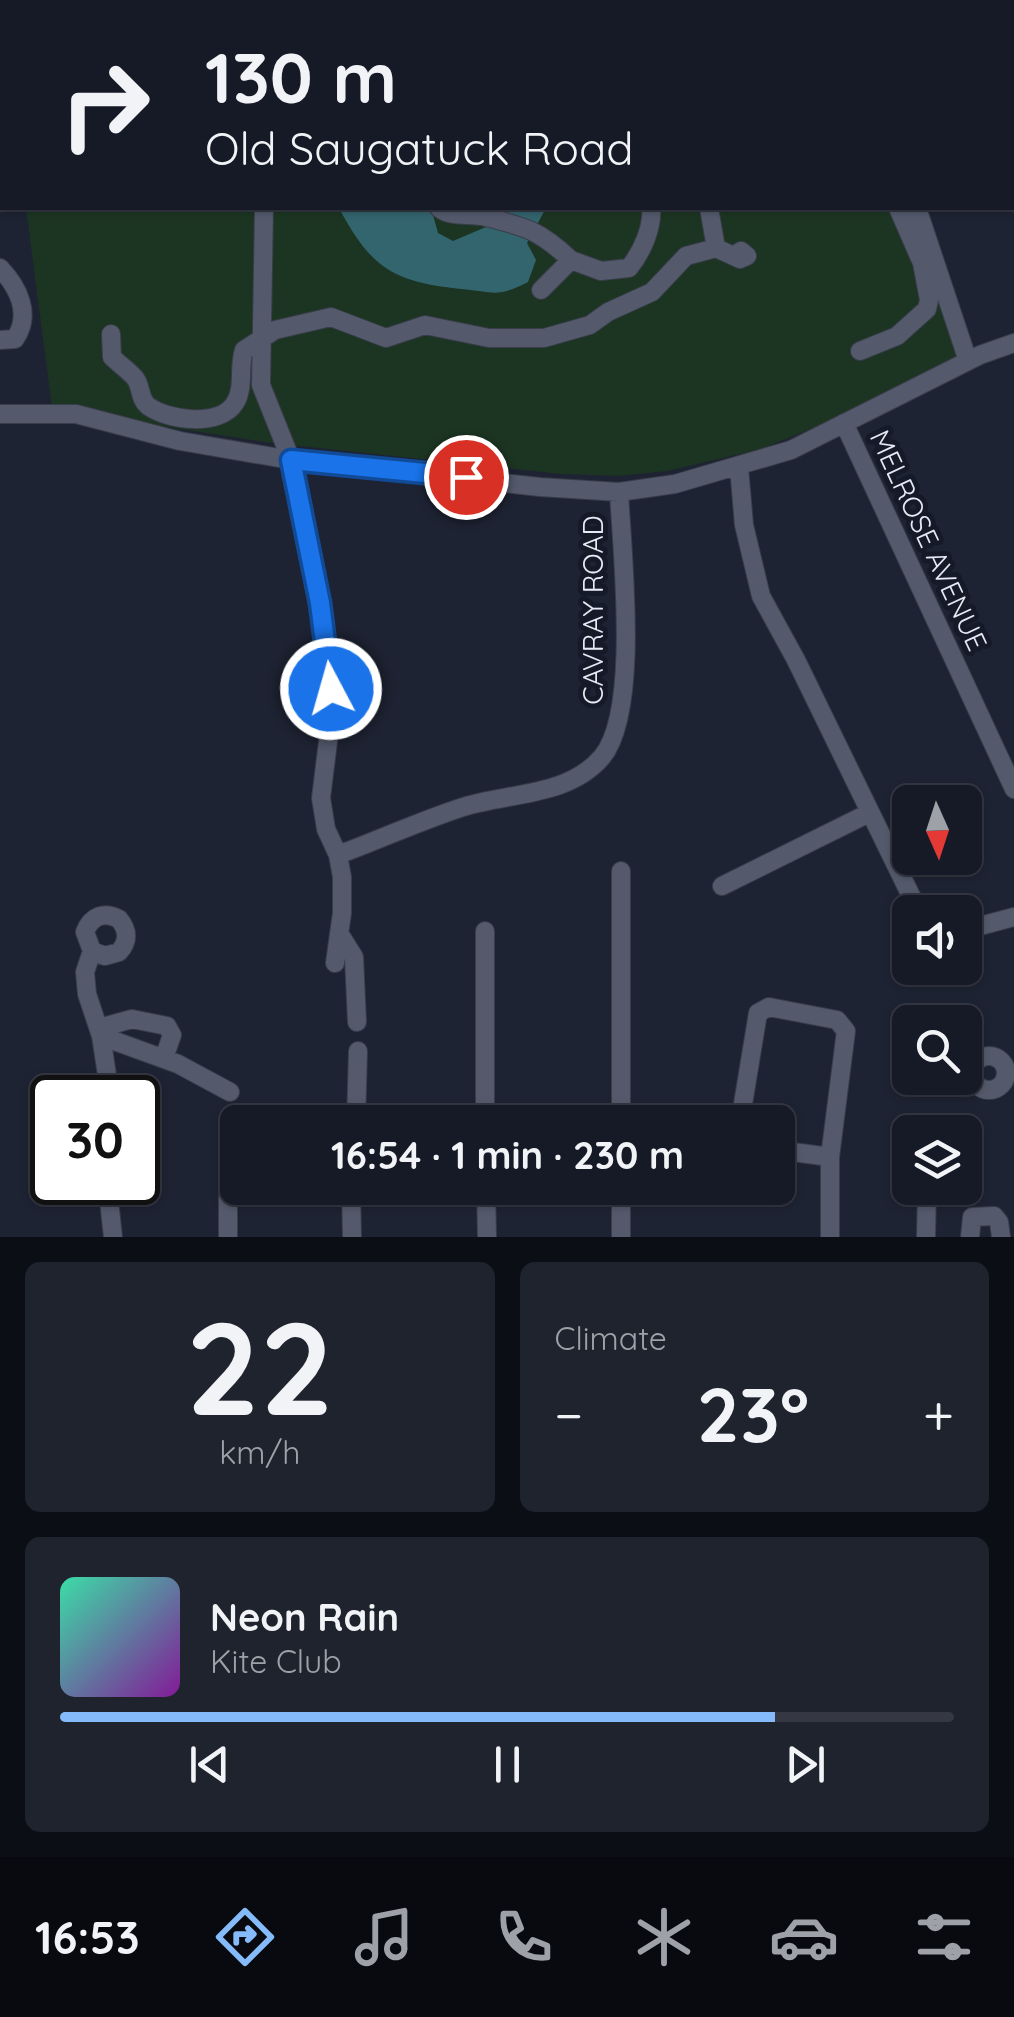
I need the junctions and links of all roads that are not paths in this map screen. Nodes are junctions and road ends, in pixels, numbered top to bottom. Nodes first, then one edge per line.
1 (264, 210) edge
2 (444, 210) edge
3 (651, 210) edge
4 (709, 210) edge
5 (899, 210) edge
6 (917, 210) edge
7 (571, 260) junction
8 (0, 268) edge
9 (542, 290) dead end
10 (111, 334) dead end
11 (260, 339) junction
12 (0, 340) edge
13 (1014, 343) edge
14 (860, 351) dead end
15 (968, 361) junction
16 (0, 414) edge
17 (844, 423) junction
18 (291, 460) junction
19 (738, 467) junction
20 (619, 492) junction
21 (1014, 789) edge
22 (869, 813) junction
23 (338, 856) junction
24 (621, 871) dead end
25 (722, 886) dead end
26 (910, 895) edge
27 (1014, 917) edge
28 (982, 925) edge
29 (485, 931) dead end
30 (339, 933) junction
31 (92, 951) dead end
32 (334, 963) dead end
33 (358, 1022) dead end
34 (100, 1032) junction
35 (358, 1050) dead end
36 (164, 1058) junction
37 (107, 1075) edge
38 (230, 1092) dead end
39 (356, 1105) edge
40 (485, 1105) edge
41 (622, 1105) edge
42 (743, 1105) edge
43 (795, 1152) edge
44 (830, 1157) junction
45 (110, 1205) edge
46 (228, 1205) edge
47 (351, 1205) edge
48 (486, 1205) edge
49 (621, 1205) edge
50 (927, 1205) edge
51 (113, 1237) edge
52 (228, 1237) edge
53 (352, 1237) edge
54 (487, 1237) edge
55 (621, 1237) edge
56 (830, 1237) edge
57 (926, 1237) edge
58 (970, 1237) edge
59 (1001, 1237) edge

1 - 11 street
2 - 7 street
3 - 7 street
4 - 11 street
5 - 14 street
6 - 15 street
7 - 9 street
8 - 12 street
10 - 11 street
11 - 18 street
13 - 15 street
15 - 17 street
16 - 18 street
17 - 19 street
17 - 21 street, MELROSE AVENUE
18 - 20 street
18 - 23 street
19 - 20 street
19 - 22 street
20 - 23 street, CAVRAY ROAD
22 - 25 street
22 - 26 street
23 - 30 street
24 - 41 street
27 - 28 street
29 - 40 street
30 - 32 street
30 - 33 street
31 - 34 street
34 - 36 street
34 - 36 street
34 - 37 street
35 - 39 street
36 - 38 street
42 - 44 street
43 - 44 street
44 - 56 street
45 - 51 street
46 - 52 street
47 - 53 street
48 - 54 street
49 - 55 street
50 - 57 street
58 - 59 street

